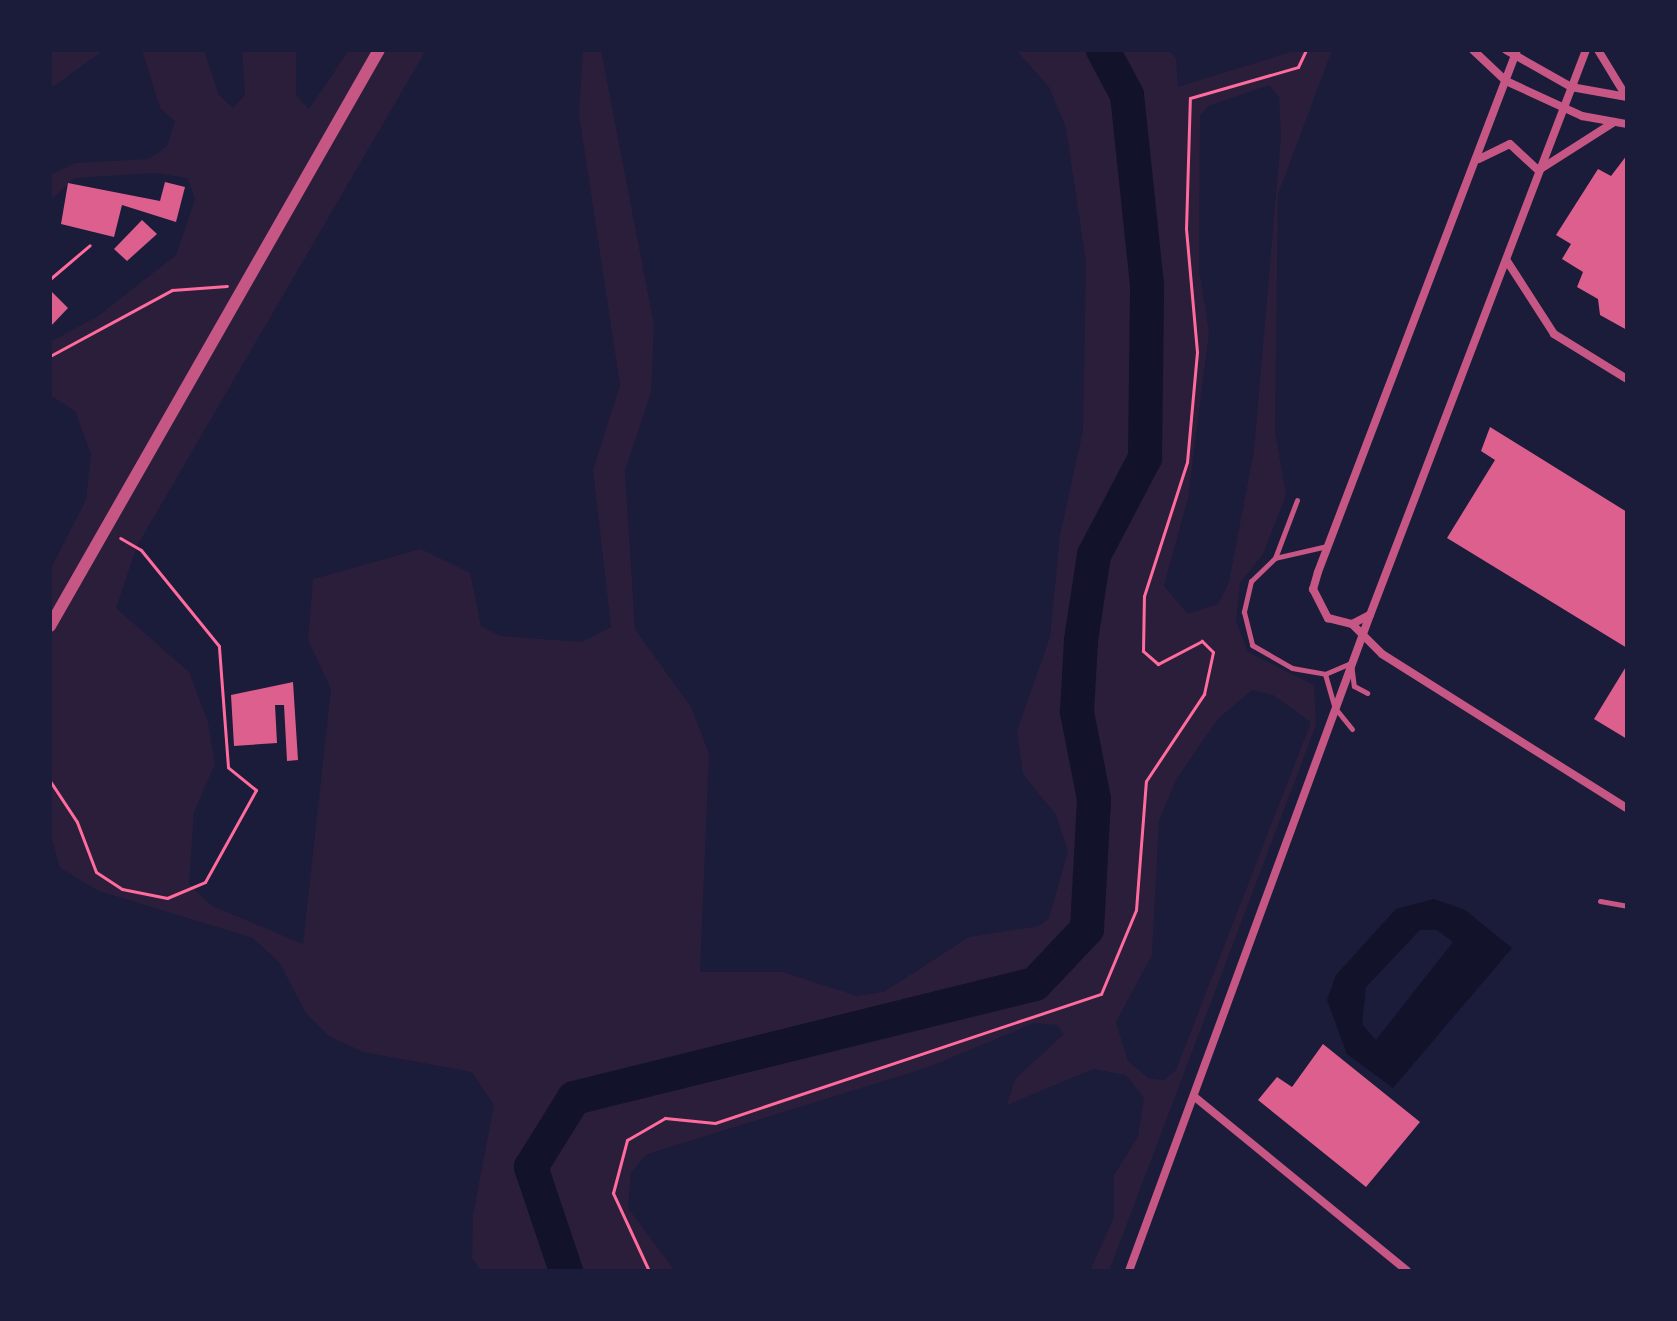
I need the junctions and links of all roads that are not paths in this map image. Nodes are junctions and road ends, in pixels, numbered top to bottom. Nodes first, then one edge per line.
1 (379, 50) edge
2 (1473, 50) edge
3 (1506, 50) edge
4 (1586, 50) edge
5 (1598, 50) edge
6 (1516, 53) edge
7 (1506, 81) junction
8 (1571, 87) junction
9 (1627, 97) edge
10 (1563, 107) junction
11 (1614, 122) junction
12 (1627, 124) edge
13 (1474, 165) junction
14 (1538, 170) junction
15 (1507, 261) junction
16 (1627, 379) edge
17 (1297, 500) dead end
18 (1328, 545) junction
19 (1275, 558) junction
20 (1370, 615) junction
21 (1352, 624) junction
22 (50, 626) edge
23 (1362, 635) junction
24 (1351, 663) junction
25 (1325, 674) junction
26 (1367, 693) dead end
27 (1335, 708) junction
28 (1352, 729) dead end
29 (1627, 808) edge
30 (1600, 901) dead end
31 (1627, 906) edge
32 (1196, 1098) junction
33 (1129, 1271) edge
34 (1407, 1271) edge

1 - 22 street
2 - 7 street
3 - 6 street
4 - 8 street
5 - 9 street
6 - 7 street
6 - 8 street
7 - 10 street
7 - 13 street
8 - 9 street
8 - 10 street
10 - 11 street
10 - 14 street
11 - 12 street
11 - 14 street
13 - 14 street
13 - 18 street
14 - 15 street
15 - 16 street
15 - 20 street
17 - 19 lane
18 - 19 lane
18 - 21 street
19 - 25 lane
20 - 21 street
20 - 23 street
21 - 23 street
23 - 24 street
23 - 29 street
24 - 25 lane
24 - 26 lane
24 - 27 street
25 - 27 lane
27 - 28 lane
27 - 32 street
30 - 31 lane
32 - 33 street
32 - 34 street

